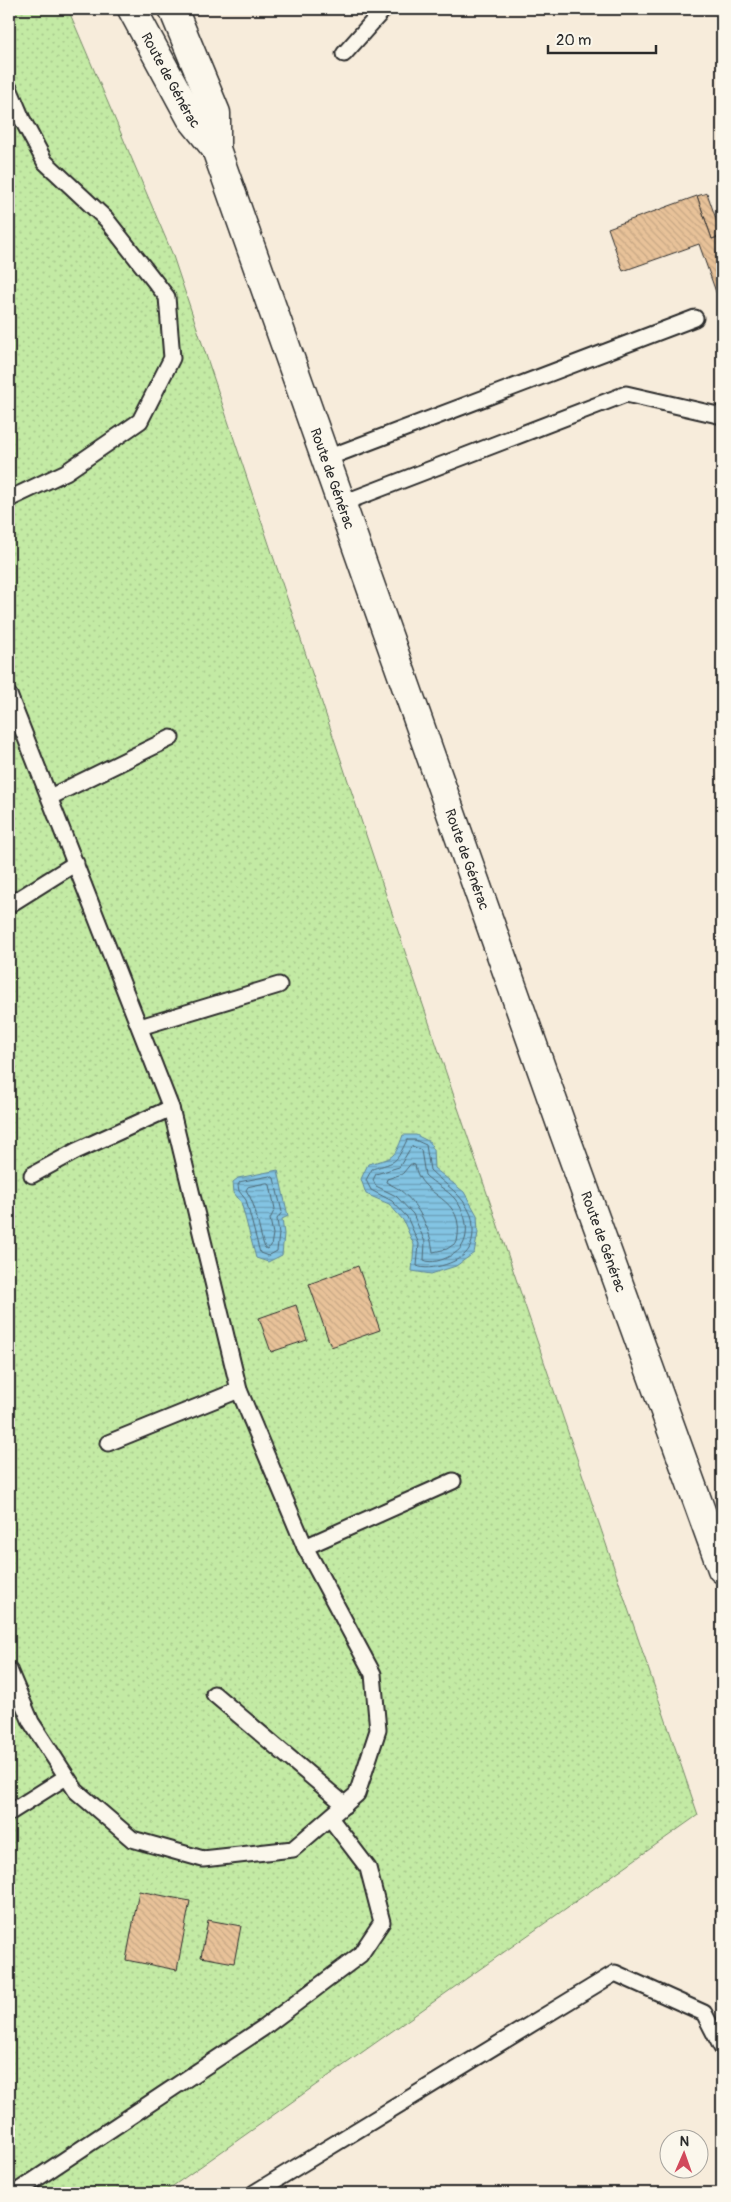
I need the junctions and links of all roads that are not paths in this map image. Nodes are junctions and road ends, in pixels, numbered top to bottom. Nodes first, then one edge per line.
1 (173, 9) edge
2 (384, 9) edge
3 (135, 14) edge
4 (344, 54) dead end
5 (9, 88) edge
6 (216, 149) junction
7 (695, 318) dead end
8 (722, 416) edge
9 (327, 458) junction
10 (9, 500) edge
11 (343, 503) junction
12 (9, 695) edge
13 (172, 738) dead end
14 (50, 797) junction
15 (76, 862) junction
16 (9, 905) edge
17 (279, 984) dead end
18 (140, 1027) junction
19 (172, 1108) junction
20 (32, 1175) dead end
21 (239, 1390) junction
22 (108, 1443) dead end
23 (454, 1481) dead end
24 (305, 1547) junction
25 (722, 1569) edge
26 (9, 1670) edge
27 (214, 1694) dead end
28 (66, 1777) junction
29 (345, 1805) junction
30 (9, 1813) edge
31 (330, 1818) junction
32 (722, 2048) edge
33 (15, 2193) edge
34 (254, 2193) edge

1 - 6 street, Route de Générac
2 - 4 lane
3 - 6 street, Route de Générac
5 - 10 lane
6 - 9 street, Route de Générac
7 - 9 lane
8 - 11 lane
9 - 11 street, Route de Générac
11 - 25 street, Route de Générac
12 - 14 lane
13 - 14 lane
14 - 15 lane
15 - 16 lane
15 - 18 lane
17 - 18 lane
18 - 19 lane
19 - 20 lane
19 - 21 lane
21 - 22 lane
21 - 24 lane
23 - 24 lane
24 - 29 lane
26 - 28 lane
27 - 29 lane
28 - 30 lane
28 - 31 lane
29 - 31 lane
31 - 33 lane
32 - 34 lane

